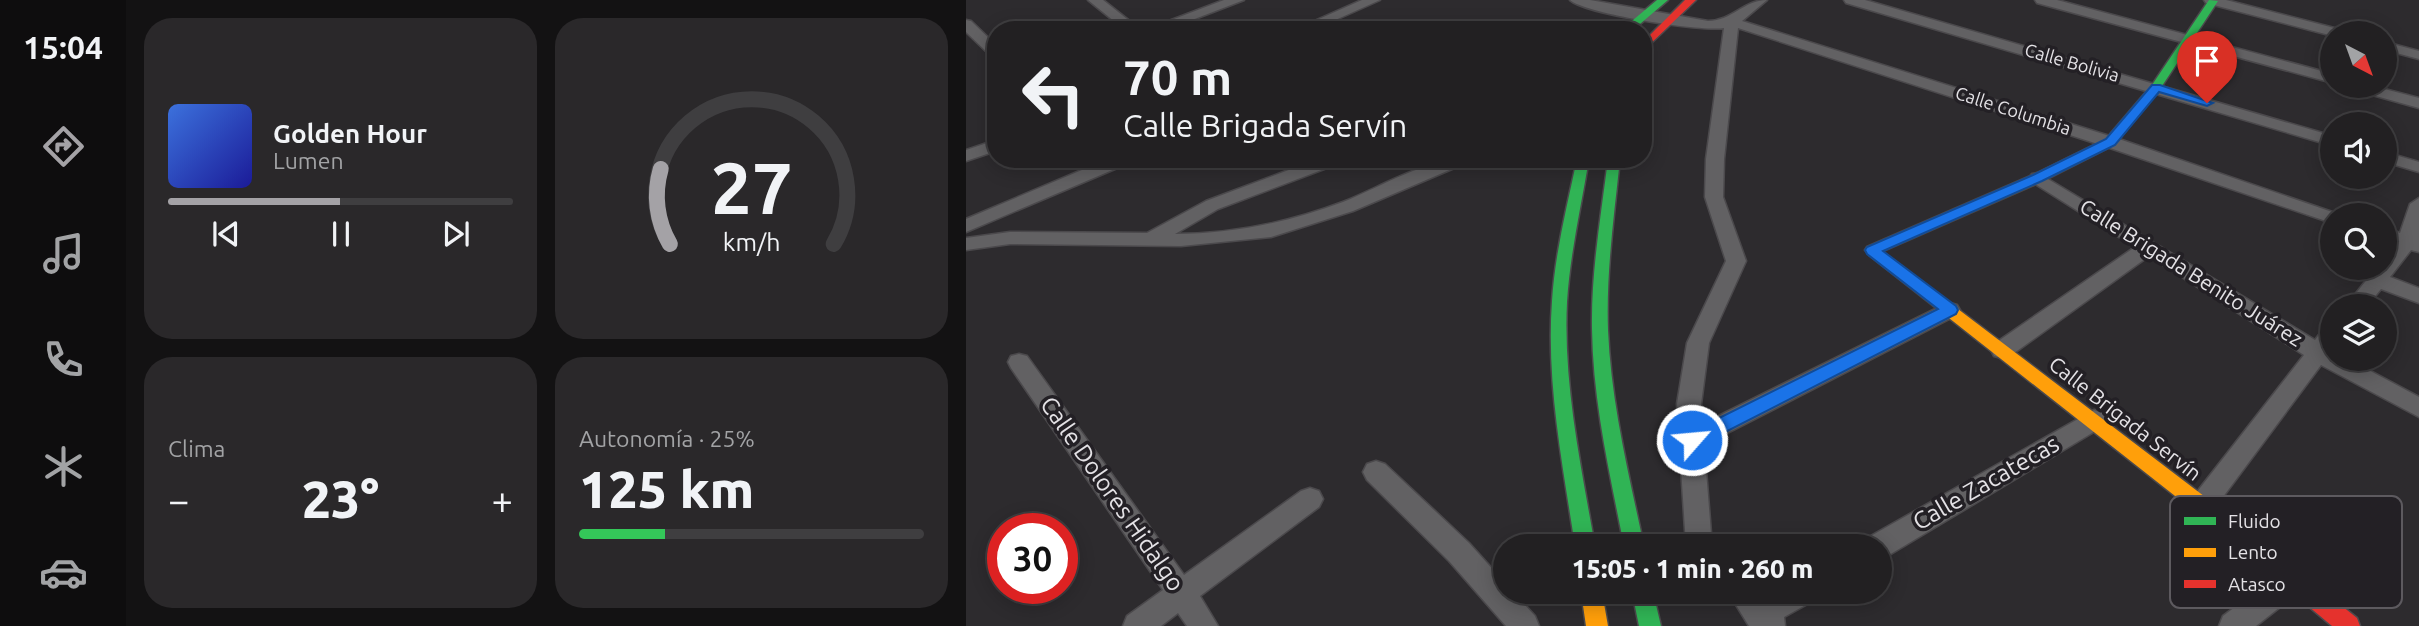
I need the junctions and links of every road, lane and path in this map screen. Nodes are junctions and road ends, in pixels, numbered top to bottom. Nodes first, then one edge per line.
1 (1095, 0) edge
2 (1237, 0) edge
3 (1373, 0) edge
4 (1577, 0) edge
5 (1663, 0) edge
6 (1691, 0) edge
7 (1760, 0) edge
8 (1852, 0) edge
9 (2042, 0) edge
10 (2212, 0) edge
11 (1645, 13) junction
12 (1671, 20) junction
13 (1122, 21) edge
14 (1178, 21) edge
15 (1323, 21) edge
16 (1636, 21) edge
17 (1732, 22) junction
18 (966, 24) edge
19 (2320, 29) edge
20 (2187, 38) junction
21 (1652, 39) edge
22 (987, 44) edge
23 (2398, 49) edge
24 (2419, 55) edge
25 (2320, 75) edge
26 (2156, 87) junction
27 (2398, 97) edge
28 (2419, 103) edge
29 (2320, 137) edge
30 (2110, 142) junction
31 (987, 148) edge
32 (966, 156) edge
33 (2397, 161) edge
34 (2419, 167) edge
35 (1102, 168) edge
36 (1310, 168) edge
37 (1439, 168) edge
38 (1582, 168) edge
39 (1613, 168) edge
40 (2038, 178) junction
41 (2419, 204) edge
42 (2320, 213) edge
43 (966, 226) edge
44 (1150, 239) junction
45 (966, 244) edge
46 (2413, 244) edge
47 (2148, 247) junction
48 (2397, 261) edge
49 (2379, 280) joint
50 (2367, 294) edge
51 (2419, 296) edge
52 (1950, 310) junction
53 (2320, 348) edge
54 (2002, 350) junction
55 (2317, 352) junction
56 (1019, 362) dead end
57 (2419, 408) edge
58 (2094, 420) junction
59 (1692, 440) junction
60 (1376, 472) dead end
61 (2191, 496) edge
62 (2209, 496) edge
63 (1310, 499) dead end
64 (1583, 534) edge
65 (1632, 534) edge
66 (1698, 534) edge
67 (1892, 538) edge
68 (1181, 592) junction
69 (1594, 604) edge
70 (1645, 604) edge
71 (1752, 604) edge
72 (1787, 604) edge
73 (2256, 608) edge
74 (2327, 608) edge
75 (1767, 622) edge
76 (1137, 626) edge
77 (1204, 626) edge
78 (1525, 626) edge
79 (1597, 626) edge
80 (1650, 626) edge
81 (2233, 626) edge
82 (2349, 626) edge

1 - 13 street
2 - 14 street
3 - 15 street
4 - 11 street
5 - 11 street
6 - 12 street
7 - 17 street
8 - 26 street, Calle Bolivia
9 - 20 street
10 - 19 street
10 - 20 street
11 - 12 street
11 - 16 street
12 - 17 street
12 - 21 street
17 - 30 street, Calle Columbia
17 - 59 street
18 - 22 street
20 - 25 street
20 - 26 street
23 - 24 street
26 - 29 street, Calle Bolivia
26 - 30 street
27 - 28 street
30 - 40 street
30 - 42 street, Calle Columbia
31 - 32 street
33 - 34 street
35 - 43 street
36 - 44 street
37 - 44 street
38 - 64 street
39 - 65 street
40 - 47 street, Calle Brigada Benito Juárez
40 - 52 street, Calle Brigada Servín
41 - 46 street
44 - 45 street
46 - 48 street
47 - 54 street
47 - 55 street, Calle Brigada Benito Juárez
49 - 50 street
49 - 51 street
52 - 54 street, Calle Brigada Servín
52 - 59 street
53 - 55 street
54 - 58 street, Calle Brigada Servín
55 - 57 street, Calle Brigada Benito Juárez
55 - 62 street
56 - 68 street, Calle Dolores Hidalgo
58 - 61 street, Calle Brigada Servín
58 - 67 street, Calle Zacatecas
59 - 66 street
60 - 78 street
63 - 68 street
68 - 76 street
68 - 77 street, Calle Dolores Hidalgo
69 - 79 street
70 - 80 street
71 - 75 street
72 - 75 street
73 - 81 street
74 - 82 street, Calle Brigada Servín

